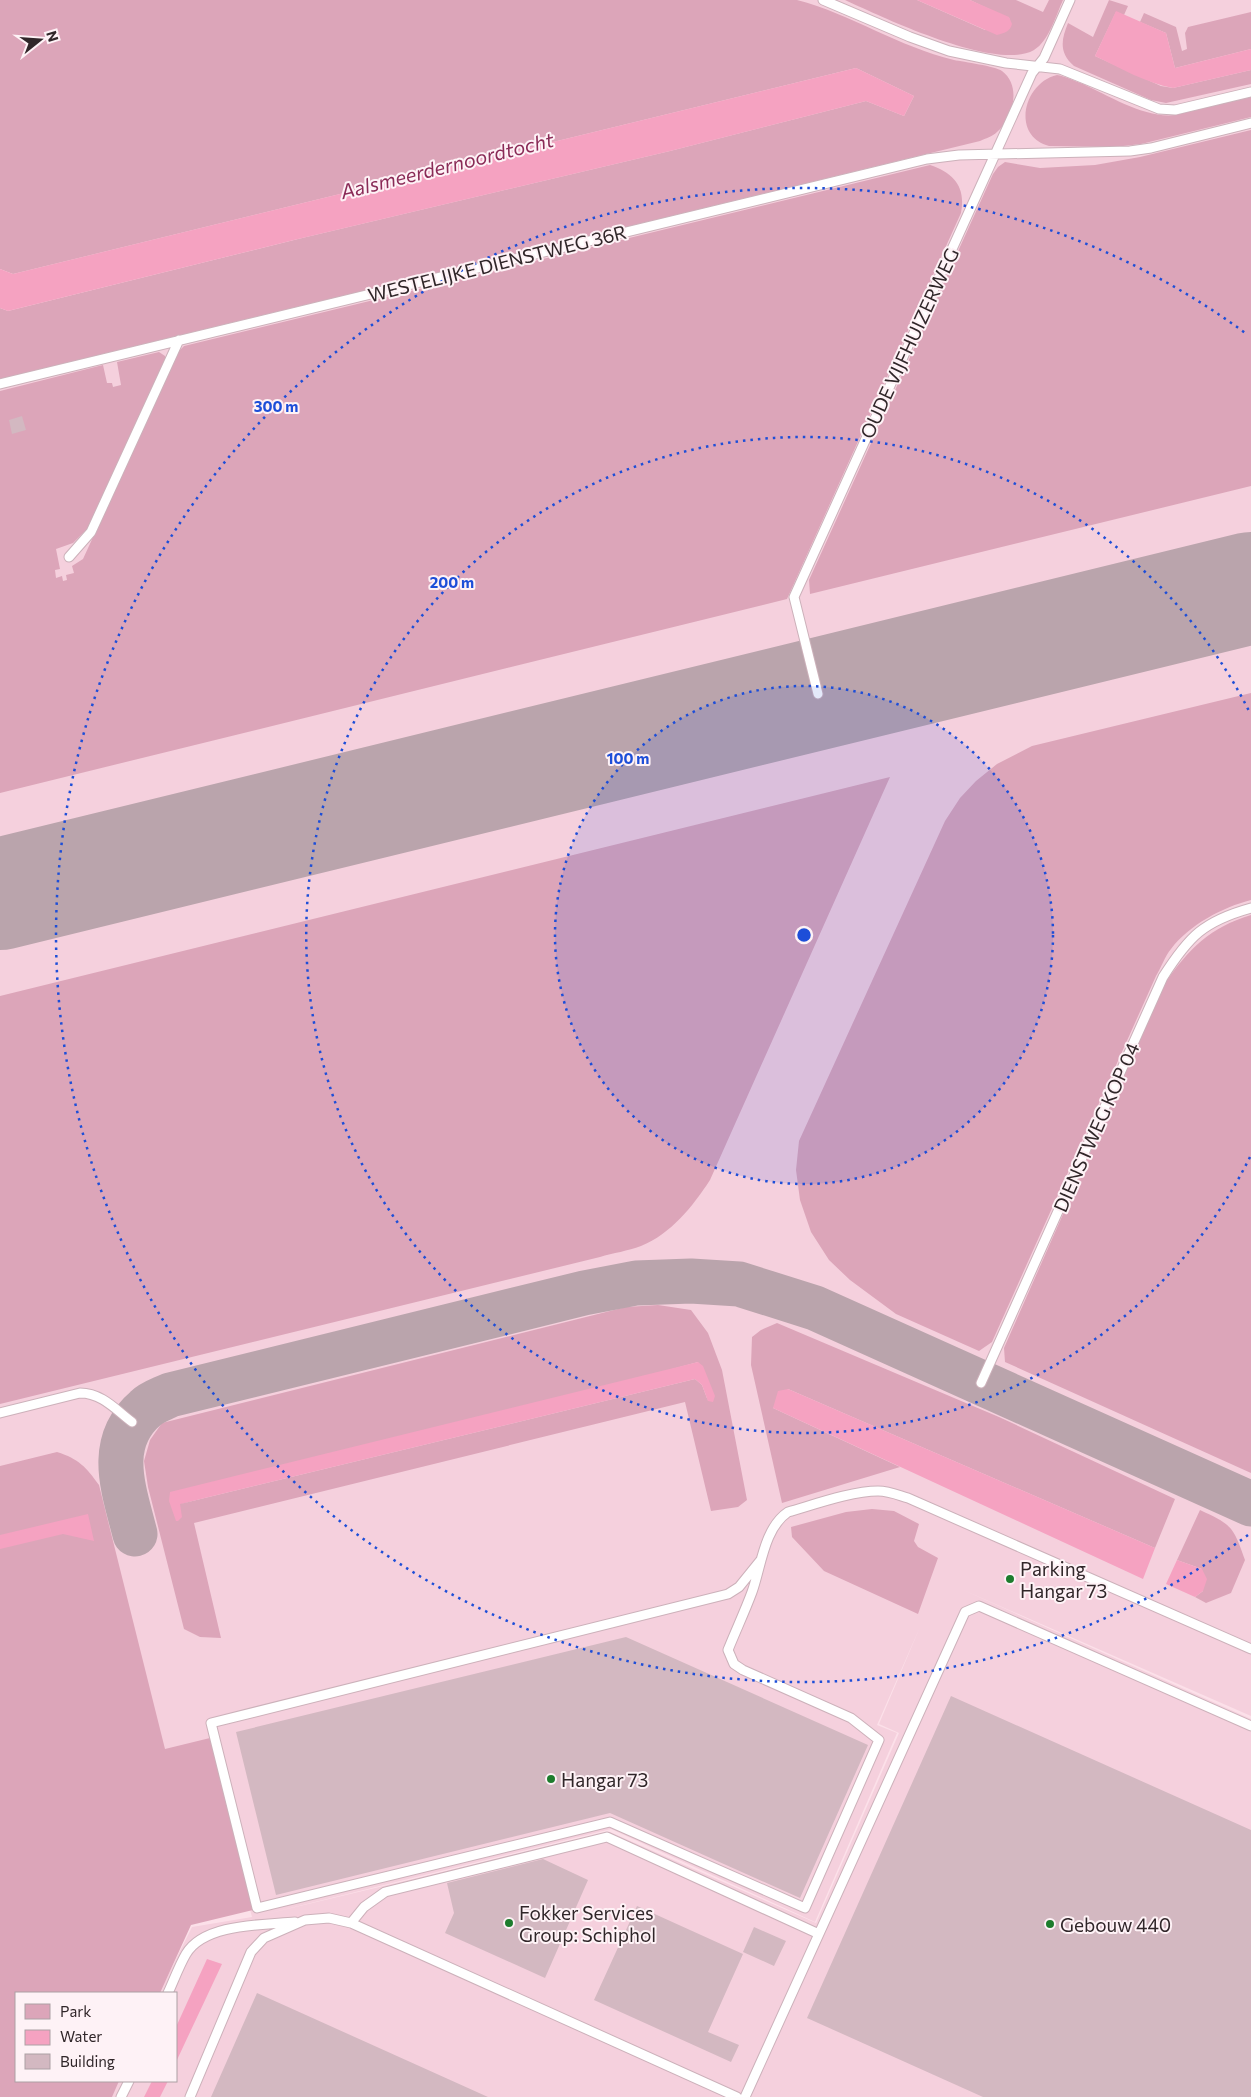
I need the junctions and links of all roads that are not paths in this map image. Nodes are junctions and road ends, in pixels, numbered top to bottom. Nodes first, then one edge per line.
1 (823, 0) edge
2 (1070, 0) edge
3 (1037, 66) junction
4 (1251, 92) edge
5 (1251, 123) edge
6 (996, 154) junction
7 (179, 340) junction
8 (0, 384) edge
9 (69, 557) dead end
10 (818, 694) dead end
11 (1251, 908) edge
12 (981, 1383) dead end
13 (0, 1413) edge
14 (132, 1422) dead end
15 (760, 1560) junction
16 (1251, 1649) edge
17 (1251, 1726) edge
18 (305, 1920) junction
19 (351, 1923) junction
20 (819, 1934) junction
21 (168, 1992) edge
22 (128, 2082) edge
23 (121, 2097) edge
24 (190, 2097) edge
25 (737, 2097) edge
26 (744, 2097) edge

1 - 3 lane
2 - 3 lane, OUDE VIJFHUIZERWEG
3 - 4 lane
3 - 6 lane, OUDE VIJFHUIZERWEG
5 - 6 lane, WESTELIJKE DIENSTWEG 36R
6 - 7 lane, WESTELIJKE DIENSTWEG 36R
6 - 10 lane, OUDE VIJFHUIZERWEG
7 - 8 lane, WESTELIJKE DIENSTWEG 36R
7 - 9 lane
11 - 12 lane, DIENSTWEG KOP 04
13 - 14 lane
15 - 15 lane
15 - 16 lane
17 - 20 lane
18 - 19 lane
18 - 21 lane
18 - 24 lane
19 - 20 lane
19 - 25 lane
20 - 26 lane
22 - 23 lane

